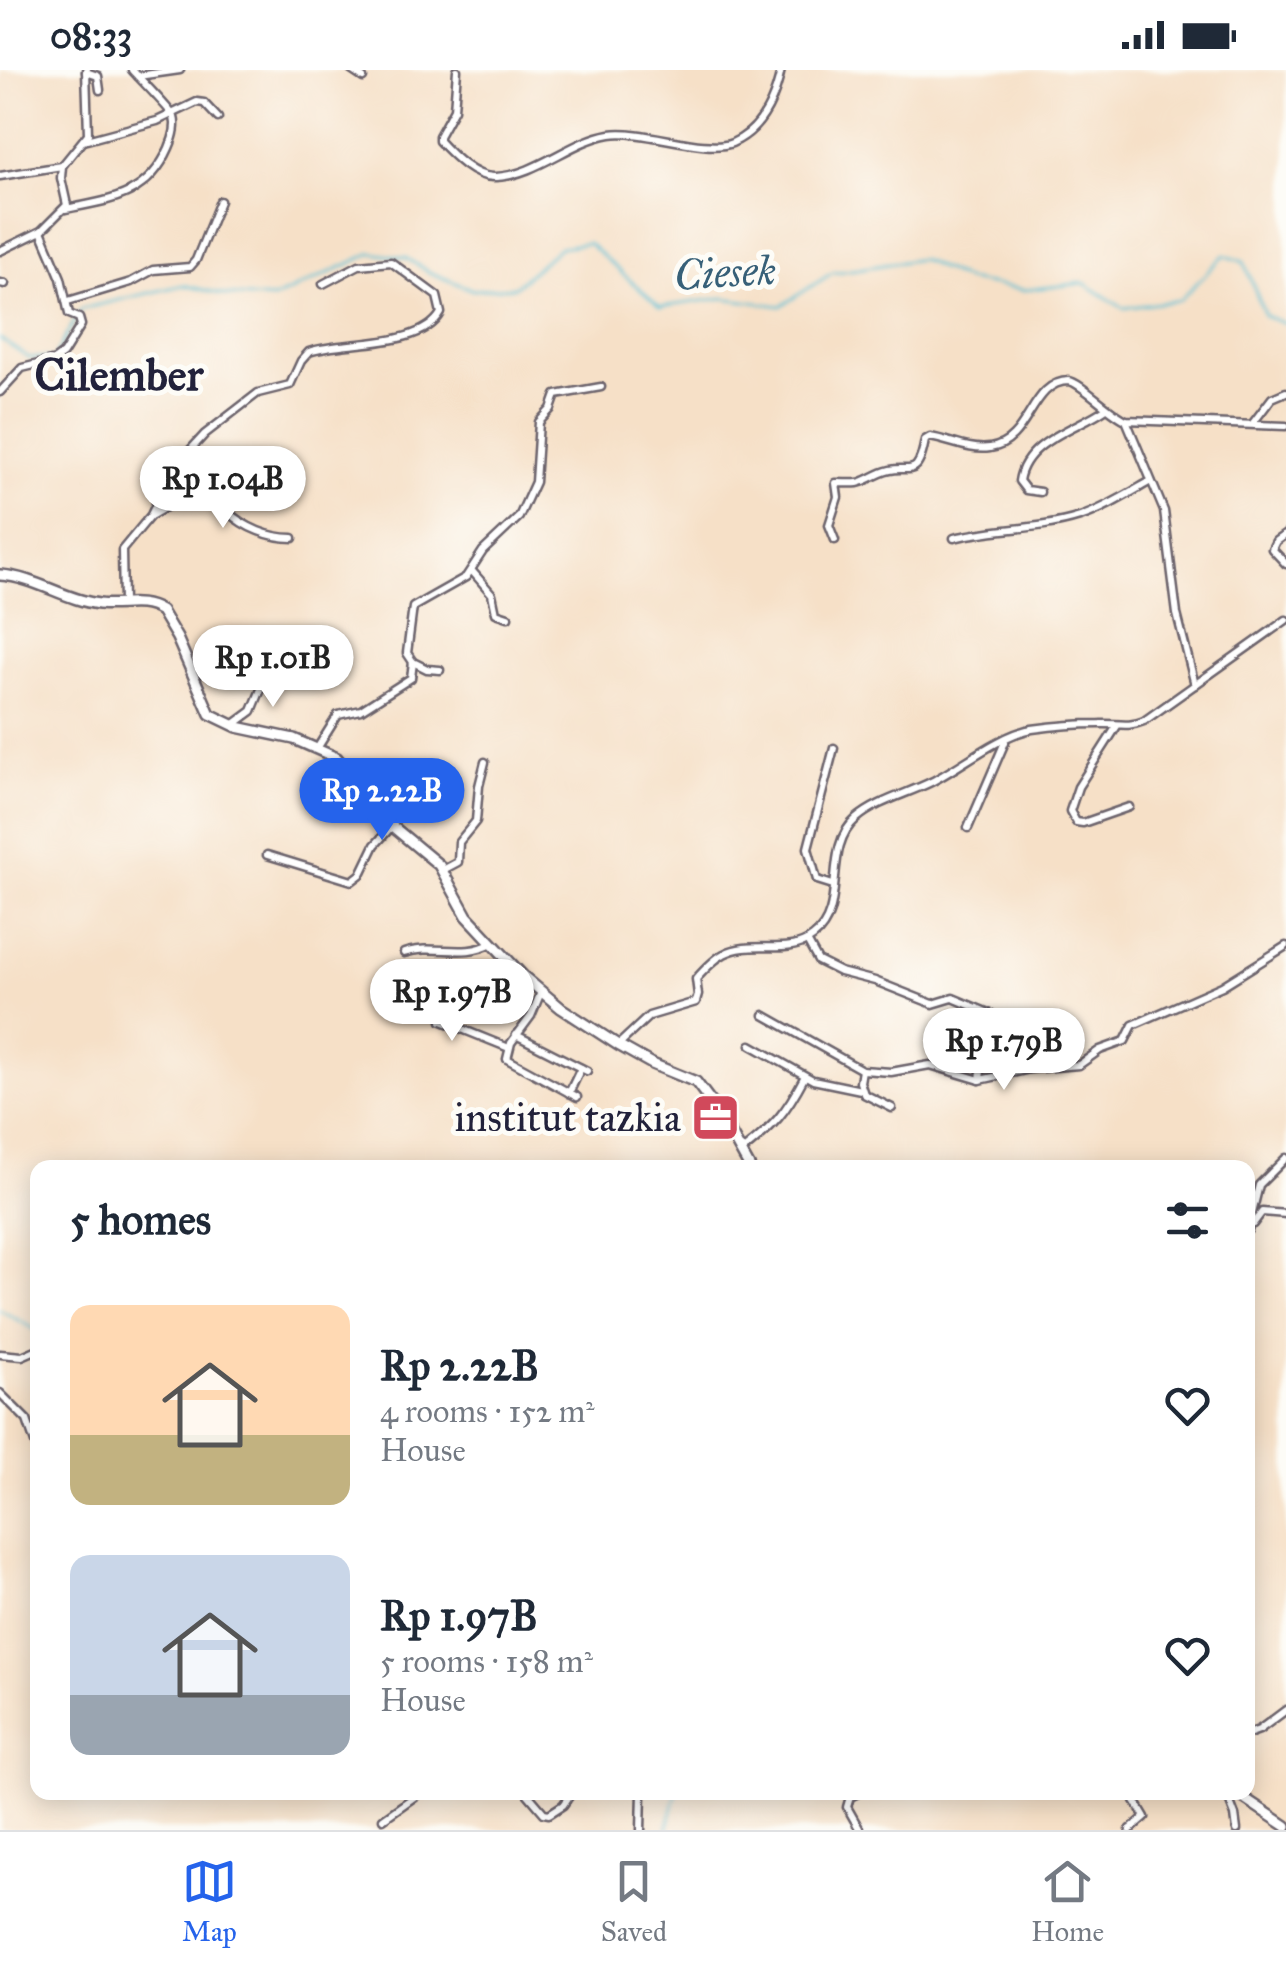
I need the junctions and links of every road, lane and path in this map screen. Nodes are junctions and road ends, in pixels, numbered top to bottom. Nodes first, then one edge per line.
1 (180, 70) edge
2 (351, 70) edge
3 (457, 70) edge
4 (781, 70) edge
5 (86, 71) edge
6 (134, 73) edge
7 (363, 78) dead end
8 (100, 90) dead end
9 (172, 112) junction
10 (218, 118) dead end
11 (82, 142) junction
12 (62, 166) junction
13 (0, 174) edge
14 (220, 201) dead end
15 (64, 209) junction
16 (41, 231) junction
17 (0, 251) edge
18 (322, 284) dead end
19 (68, 301) junction
20 (602, 387) dead end
21 (0, 392) edge
22 (1286, 392) edge
23 (1106, 409) junction
24 (1126, 420) junction
25 (1252, 424) junction
26 (1286, 426) edge
27 (1151, 482) junction
28 (1040, 492) dead end
29 (151, 516) junction
30 (1286, 534) edge
31 (293, 538) dead end
32 (954, 538) dead end
33 (835, 540) dead end
34 (1286, 564) edge
35 (472, 571) junction
36 (0, 575) edge
37 (124, 602) junction
38 (508, 616) dead end
39 (1286, 620) edge
40 (413, 662) junction
41 (272, 665) dead end
42 (440, 670) dead end
43 (1195, 685) junction
44 (232, 725) junction
45 (1117, 726) junction
46 (1005, 740) junction
47 (318, 748) junction
48 (834, 748) dead end
49 (486, 762) dead end
50 (1130, 807) dead end
51 (392, 826) junction
52 (968, 828) dead end
53 (267, 855) dead end
54 (443, 870) junction
55 (833, 885) junction
56 (807, 941) junction
57 (492, 943) junction
58 (1286, 946) edge
59 (404, 952) dead end
60 (541, 992) junction
61 (764, 1014) dead end
62 (442, 1021) dead end
63 (516, 1035) junction
64 (618, 1044) junction
65 (751, 1044) dead end
66 (509, 1048) junction
67 (862, 1070) junction
68 (805, 1076) junction
69 (980, 1080) junction
70 (861, 1090) junction
71 (892, 1108) dead end
72 (741, 1152) junction
73 (1286, 1158) edge
74 (746, 1160) edge
75 (1255, 1198) edge
76 (1286, 1214) edge
77 (1255, 1220) edge
78 (30, 1352) edge
79 (0, 1354) edge
80 (0, 1393) edge
81 (30, 1426) edge
82 (1286, 1710) edge
83 (1255, 1731) edge
84 (411, 1800) edge
85 (533, 1800) edge
86 (566, 1800) edge
87 (642, 1800) edge
88 (849, 1800) edge
89 (1135, 1800) edge
90 (1229, 1800) edge
91 (1246, 1800) edge
92 (384, 1820) dead end
93 (1281, 1826) edge
94 (641, 1830) edge
95 (860, 1830) edge
96 (1130, 1830) edge
97 (1237, 1830) edge

1 - 6 street
2 - 7 street
3 - 4 street
5 - 8 street
5 - 11 street
6 - 9 street
9 - 10 street
9 - 11 street
9 - 15 street
11 - 12 street
12 - 13 street
12 - 15 street
14 - 19 street
15 - 16 street
16 - 17 street
16 - 19 street
18 - 29 street
19 - 21 street
20 - 35 street
22 - 25 street
23 - 24 street
23 - 28 street
23 - 33 street
24 - 25 street
24 - 27 street
25 - 26 street
27 - 32 street
27 - 43 street
29 - 31 street
29 - 37 street
30 - 34 street
35 - 38 street
35 - 40 street
36 - 37 street
37 - 44 street
39 - 43 street
40 - 42 street
40 - 47 street
41 - 44 street
43 - 45 street
44 - 47 street
45 - 46 street
45 - 50 street
46 - 52 street
46 - 55 street
47 - 51 street
48 - 55 street
49 - 54 street
51 - 53 street
51 - 54 street
54 - 57 street
55 - 56 street
56 - 64 street
56 - 69 street
57 - 59 street
57 - 60 street
58 - 69 street
60 - 63 street
60 - 64 street
61 - 67 street
62 - 66 street
63 - 66 street
63 - 66 street
64 - 72 street
65 - 68 street
67 - 69 street
67 - 70 street
68 - 70 street
68 - 72 street
70 - 71 street
72 - 74 street
73 - 75 street
76 - 77 street
78 - 79 street
80 - 81 street
82 - 83 street
84 - 92 street
85 - 86 street
87 - 94 street
88 - 95 street
89 - 96 street
90 - 97 street
91 - 93 street

